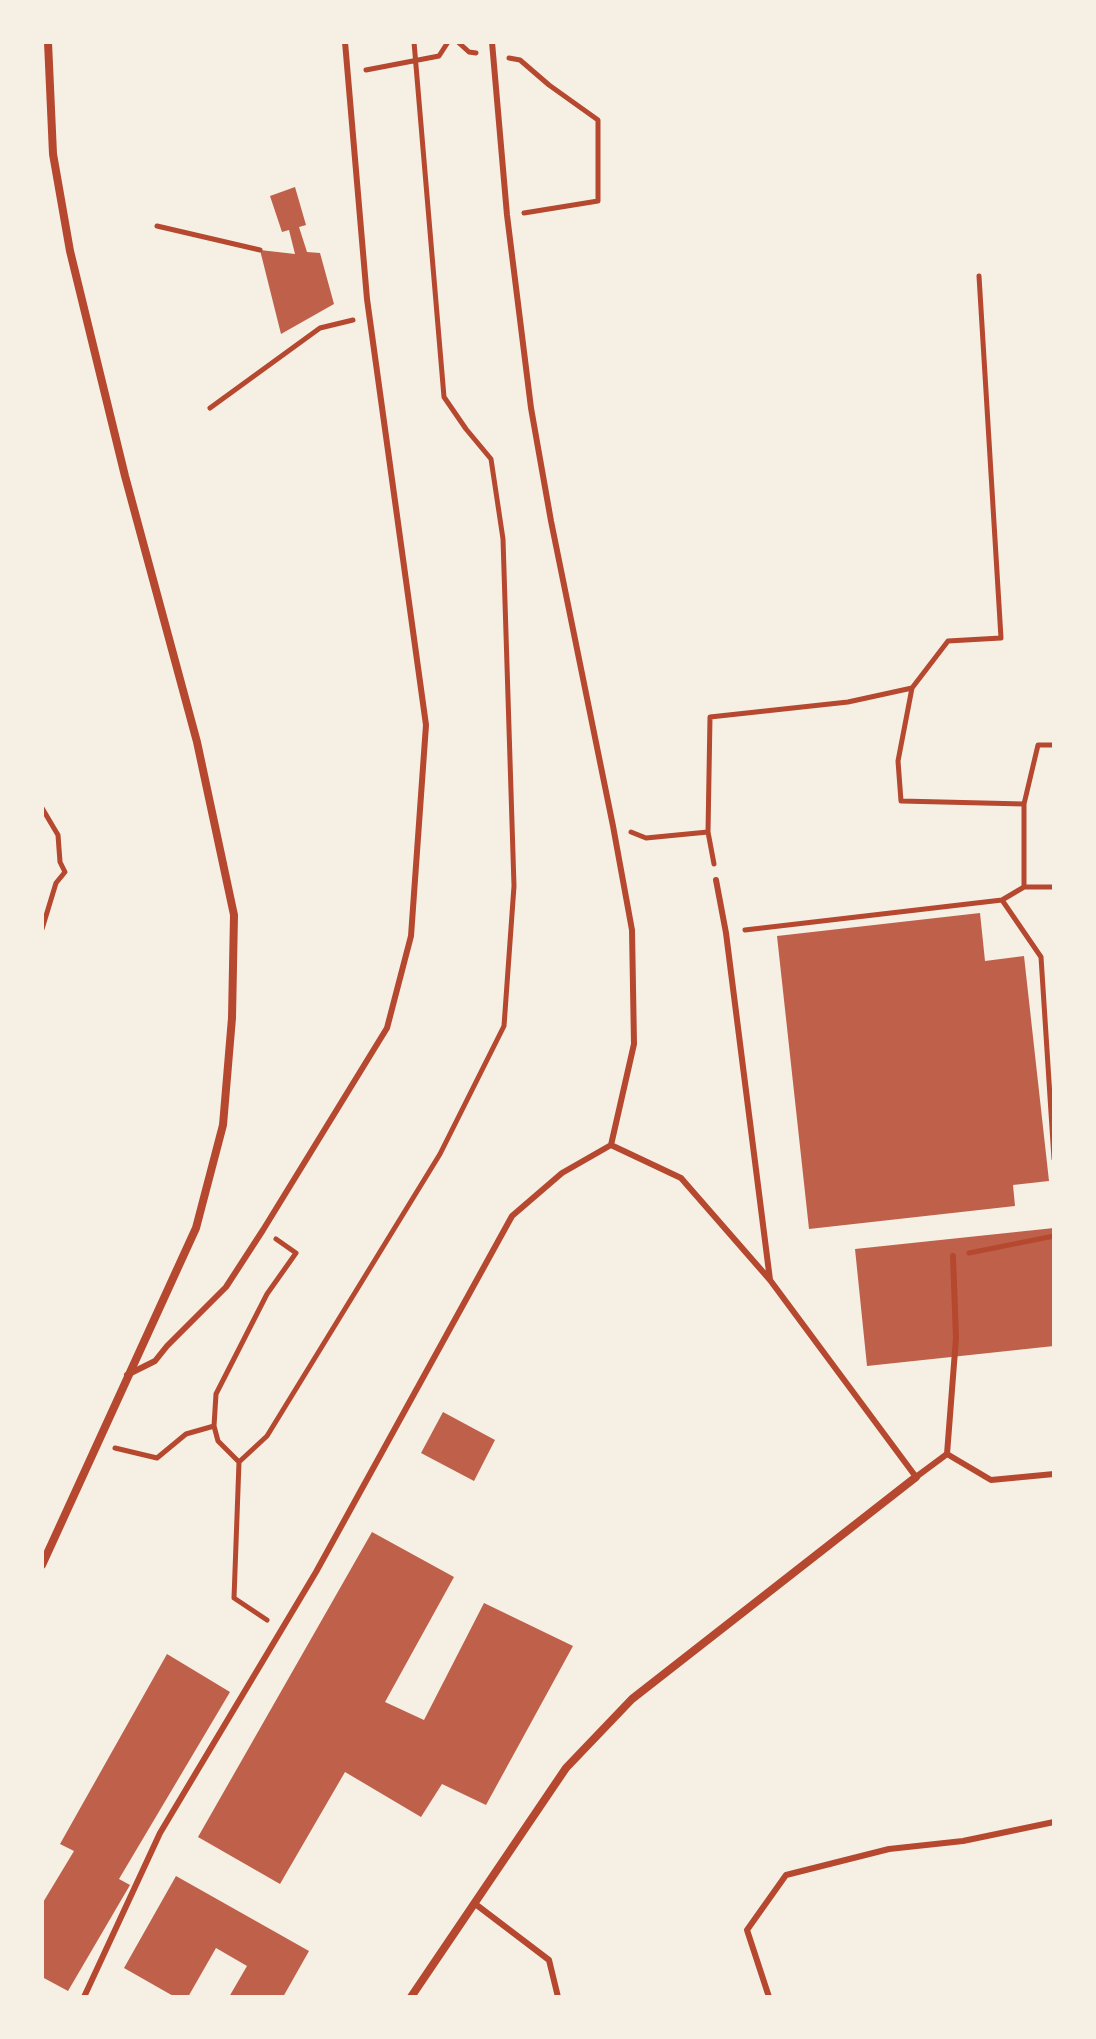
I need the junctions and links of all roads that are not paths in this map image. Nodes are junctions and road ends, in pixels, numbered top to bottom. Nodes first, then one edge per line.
1 (48, 42) edge
2 (345, 42) edge
3 (492, 42) edge
4 (716, 880) road end
5 (611, 1145) junction
6 (953, 1256) road end
7 (770, 1280) junction
8 (127, 1375) junction
9 (947, 1454) junction
10 (1054, 1474) edge
11 (916, 1477) junction
12 (42, 1565) edge
13 (1054, 1822) edge
14 (474, 1903) junction
15 (84, 1997) edge
16 (411, 1997) edge
17 (558, 1997) edge
18 (769, 1997) edge

1 - 8 street
2 - 8 lane
3 - 5 lane
4 - 7 lane
5 - 7 lane
5 - 15 lane
6 - 9 lane
7 - 11 lane
8 - 12 street
9 - 10 lane
9 - 11 lane
11 - 14 street
13 - 18 lane
14 - 16 street
14 - 17 lane

